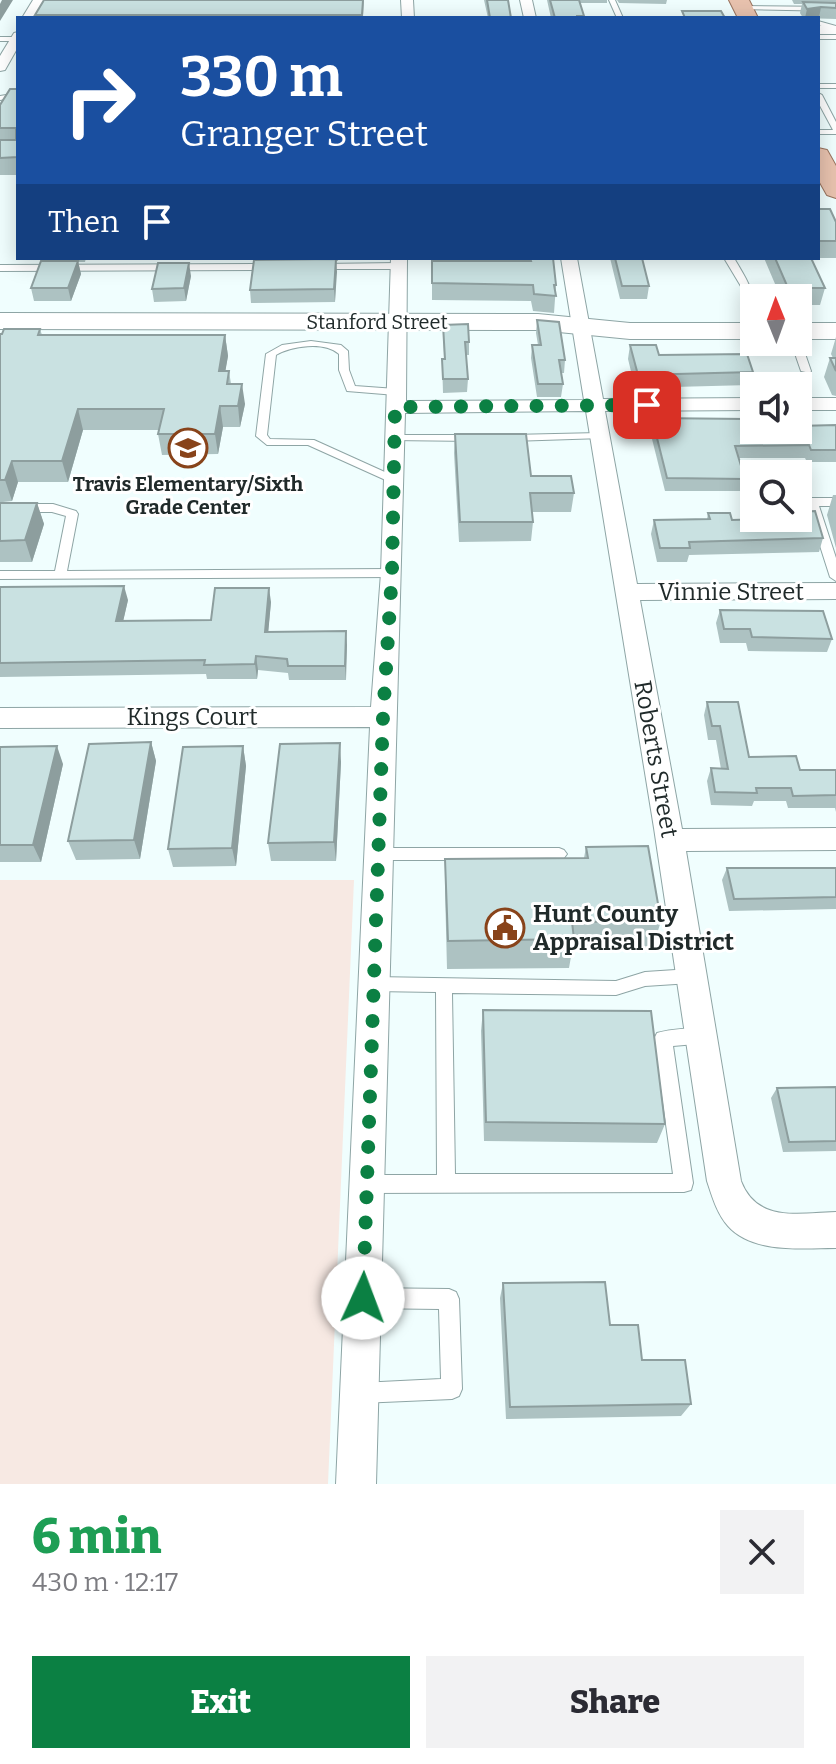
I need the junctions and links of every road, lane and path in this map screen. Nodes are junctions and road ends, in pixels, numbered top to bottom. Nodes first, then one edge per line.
1 (772, 0) edge
2 (777, 8) junction
3 (743, 9) edge
4 (836, 9) edge
5 (16, 40) edge
6 (0, 67) edge
7 (820, 99) edge
8 (836, 130) edge
9 (825, 158) edge
10 (836, 190) edge
11 (231, 260) edge
12 (347, 260) edge
13 (569, 260) edge
14 (730, 260) edge
15 (316, 261) edge
16 (399, 262) edge
17 (303, 267) edge
18 (0, 268) edge
19 (745, 284) edge
20 (0, 321) edge
21 (399, 322) junction
22 (582, 326) junction
23 (740, 331) edge
24 (812, 331) edge
25 (836, 331) edge
26 (801, 356) edge
27 (806, 371) dead end
28 (395, 400) junction
29 (740, 404) edge
30 (812, 404) edge
31 (836, 404) edge
32 (593, 405) junction
33 (599, 436) junction
34 (395, 438) junction
35 (394, 480) junction
36 (836, 502) edge
37 (0, 508) edge
38 (392, 573) junction
39 (0, 575) edge
40 (60, 575) junction
41 (836, 577) edge
42 (836, 591) edge
43 (626, 592) junction
44 (383, 717) junction
45 (0, 718) edge
46 (836, 839) edge
47 (670, 840) junction
48 (378, 854) junction
49 (559, 854) dead end
50 (691, 976) junction
51 (374, 984) junction
52 (444, 986) junction
53 (701, 1037) junction
54 (367, 1184) junction
55 (446, 1184) junction
56 (836, 1230) edge
57 (363, 1298) junction
58 (360, 1393) junction
59 (356, 1484) edge

1 - 2 lane
2 - 3 lane
2 - 4 lane
5 - 6 street
7 - 8 lane
9 - 10 main road
11 - 18 lane
12 - 15 lane
13 - 22 street, Roberts Street
14 - 19 lane
16 - 17 lane
16 - 21 street
20 - 21 street, Stanford Street
21 - 22 street, Stanford Street
21 - 28 street
22 - 23 street, Stanford Street
22 - 32 street, Roberts Street
24 - 25 street
26 - 27 lane
28 - 32 street
28 - 34 street
28 - 35 lane
29 - 32 street
30 - 31 street
32 - 33 street, Roberts Street
33 - 34 lane
33 - 43 street, Roberts Street
34 - 35 street
35 - 38 street
36 - 41 lane
37 - 40 lane
38 - 40 lane
38 - 44 street
39 - 40 lane
42 - 43 street, Vinnie Street
43 - 47 street, Roberts Street
44 - 45 street, Kings Court
44 - 48 street
46 - 47 street
47 - 50 street, Roberts Street
48 - 49 lane
48 - 51 street
50 - 52 lane
50 - 53 street, Roberts Street
51 - 52 lane
51 - 54 street
52 - 55 lane
53 - 55 lane
53 - 56 street, Roberts Street
54 - 55 lane
54 - 57 street
57 - 58 street
57 - 58 lane
58 - 59 street

